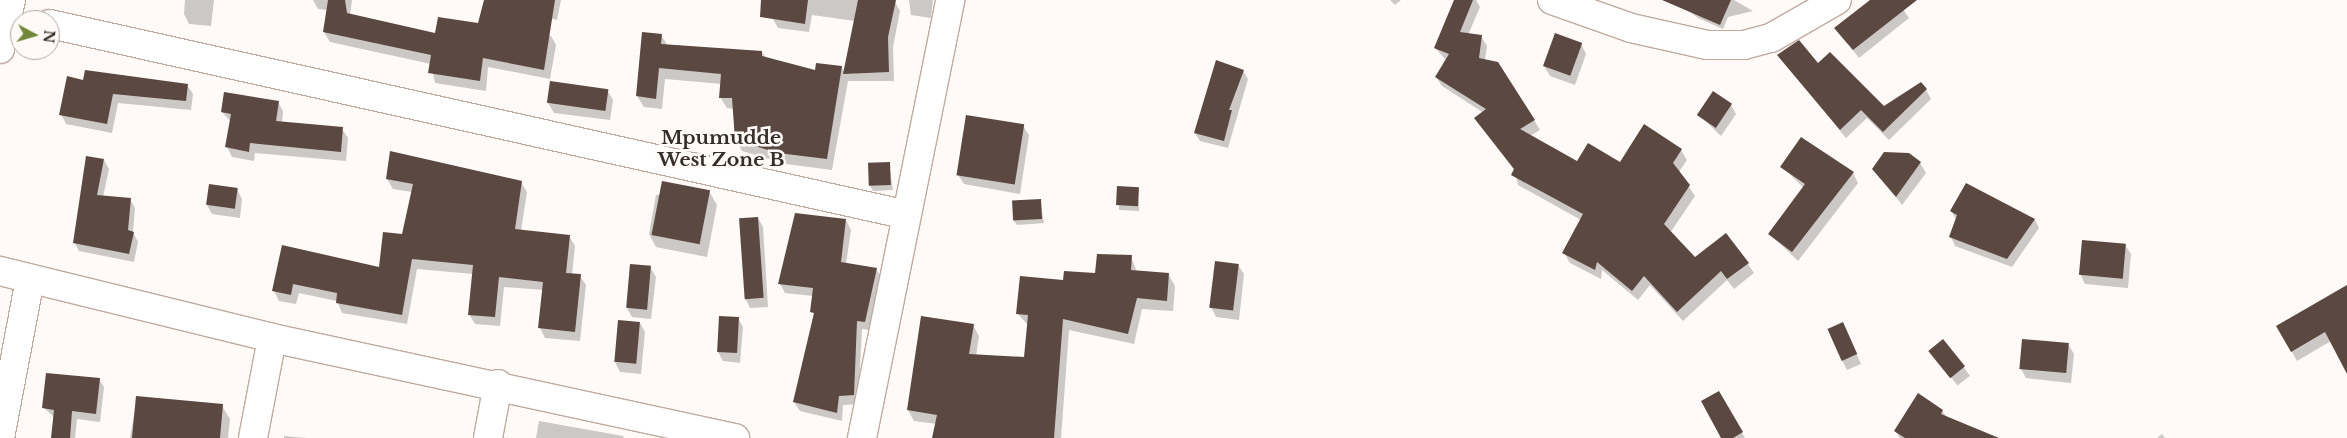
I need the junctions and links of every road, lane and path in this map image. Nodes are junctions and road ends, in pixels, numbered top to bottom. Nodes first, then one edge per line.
1 (950, 0) edge
2 (1552, 0) edge
3 (1837, 0) edge
4 (60, 26) edge
5 (10, 27) edge
6 (0, 49) edge
7 (903, 214) junction
8 (0, 271) edge
9 (30, 279) junction
10 (272, 338) junction
11 (498, 384) junction
12 (0, 438) edge
13 (253, 438) edge
14 (488, 438) edge
15 (735, 438) edge
16 (862, 438) edge

1 - 7 street
2 - 3 street
4 - 7 street
5 - 6 street
7 - 16 street
8 - 9 street
9 - 10 street
9 - 12 street
10 - 11 street
10 - 13 street
11 - 14 street
11 - 15 street

